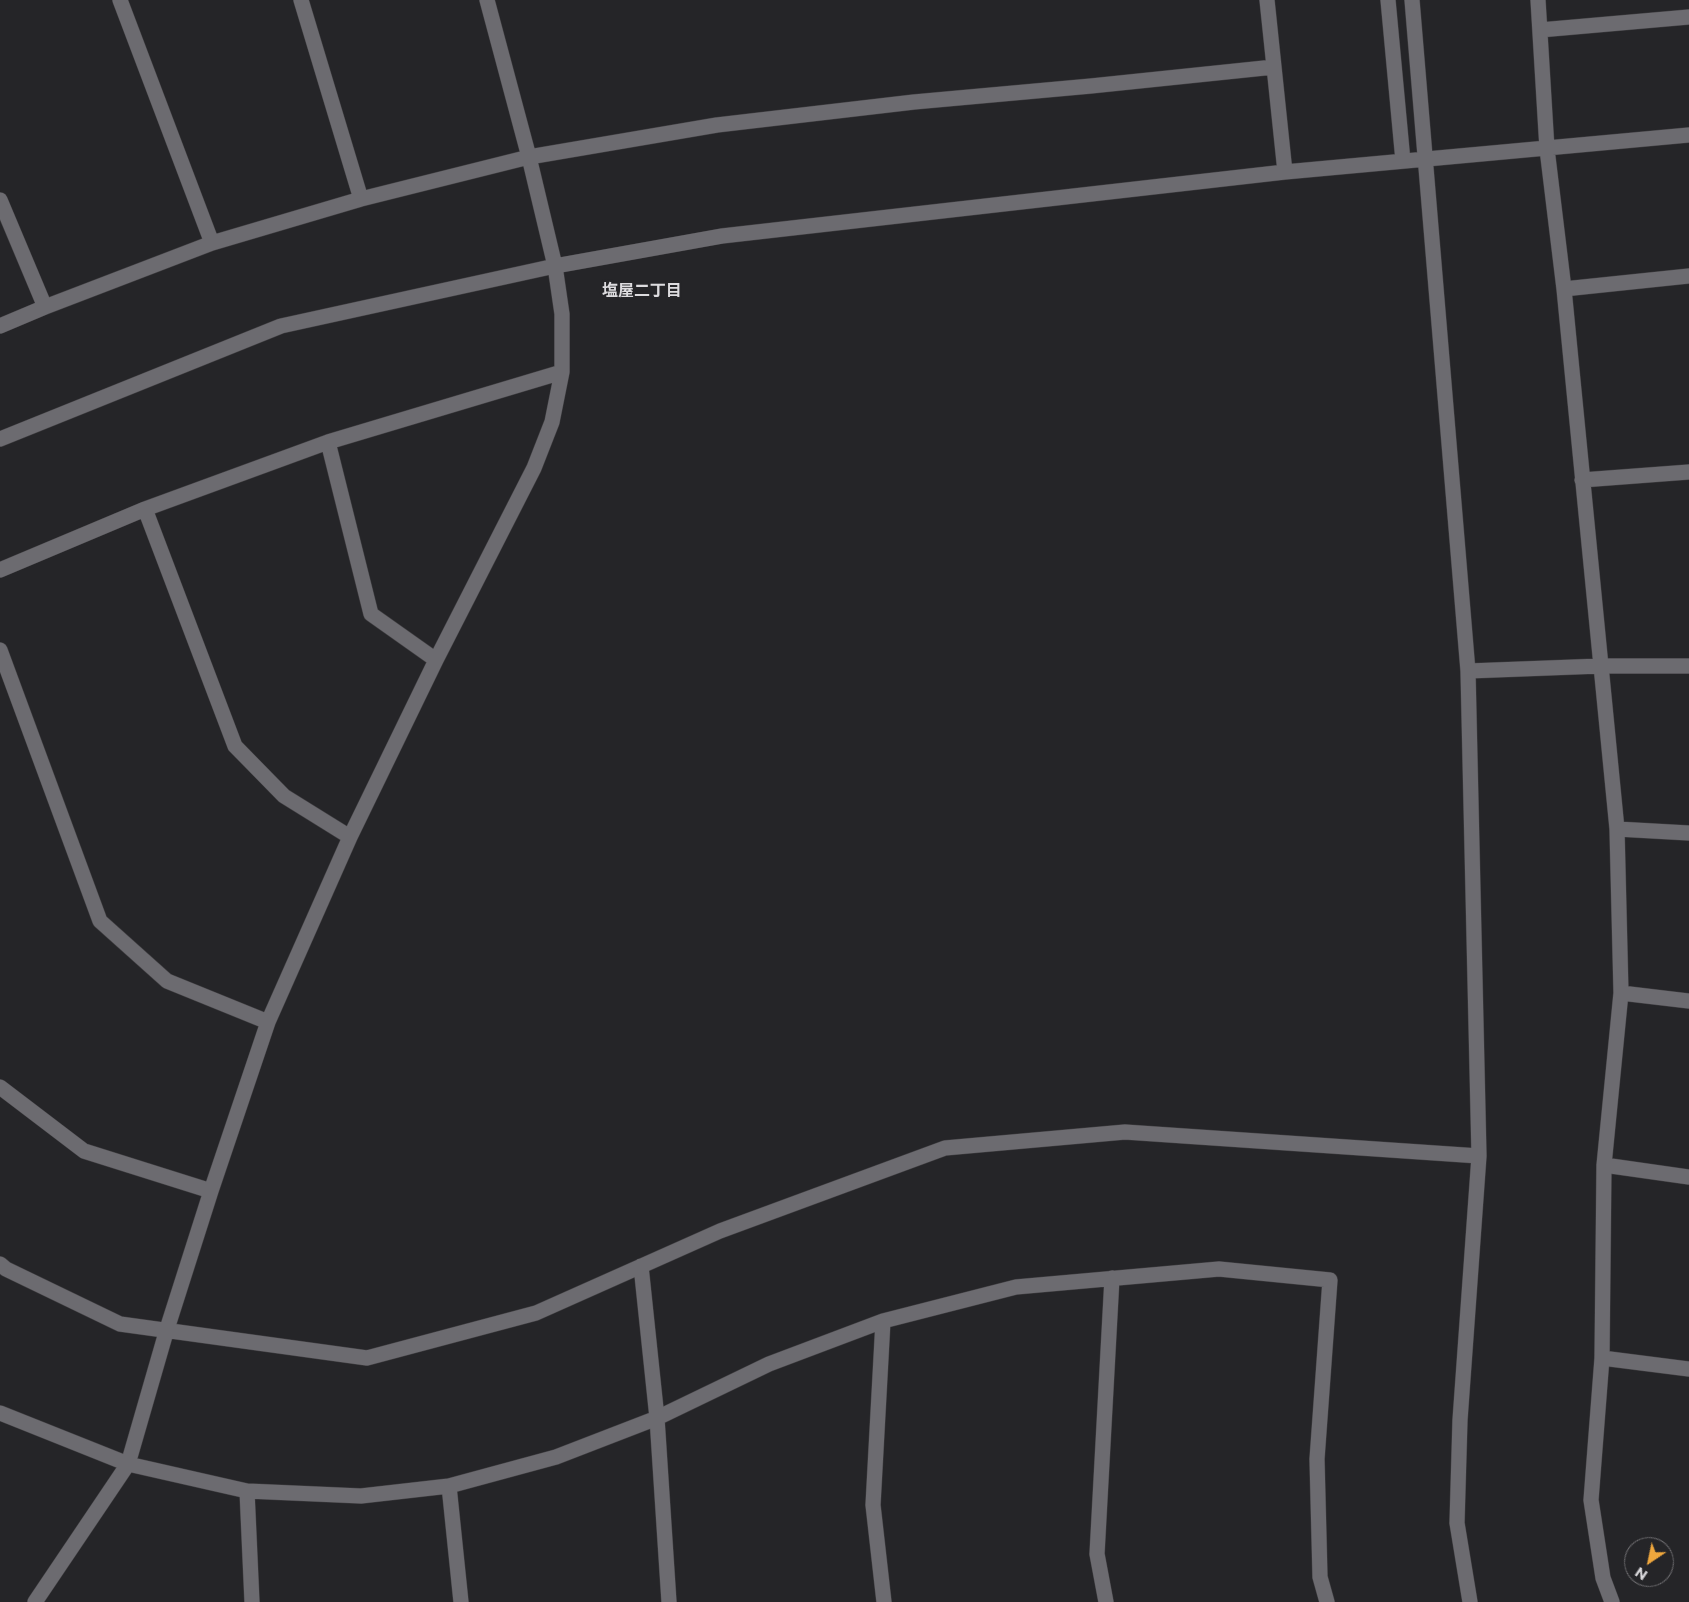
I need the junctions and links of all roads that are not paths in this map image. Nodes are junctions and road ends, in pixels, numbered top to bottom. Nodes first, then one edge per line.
1 (120, 0) edge
2 (301, 0) edge
3 (487, 0) edge
4 (1267, 0) edge
5 (1388, 0) edge
6 (1412, 0) edge
7 (1538, 0) edge
8 (1689, 17) edge
9 (1540, 30) junction
10 (1274, 67) junction
11 (1689, 136) edge
12 (1547, 148) junction
13 (529, 157) junction
14 (1426, 160) junction
15 (1403, 161) junction
16 (1285, 172) junction
17 (361, 199) junction
18 (0, 200) edge
19 (212, 243) junction
20 (554, 266) junction
21 (1689, 276) edge
22 (1564, 289) junction
23 (45, 307) junction
24 (0, 326) edge
25 (562, 372) junction
26 (0, 439) edge
27 (328, 442) junction
28 (1689, 472) edge
29 (1582, 480) junction
30 (146, 509) junction
31 (0, 570) edge
32 (0, 650) edge
33 (436, 660) junction
34 (1600, 666) junction
35 (1689, 666) edge
36 (1468, 671) junction
37 (1617, 829) junction
38 (1689, 833) edge
39 (350, 837) junction
40 (1621, 993) junction
41 (1689, 1001) edge
42 (268, 1022) junction
43 (0, 1087) edge
44 (1478, 1156) junction
45 (1604, 1165) junction
46 (1689, 1177) edge
47 (211, 1191) junction
48 (0, 1264) edge
49 (641, 1266) junction
50 (1112, 1278) junction
51 (883, 1321) junction
52 (167, 1329) junction
53 (1602, 1358) junction
54 (1689, 1369) edge
55 (0, 1413) edge
56 (657, 1418) junction
57 (128, 1464) junction
58 (449, 1486) junction
59 (247, 1491) junction
60 (35, 1602) edge
61 (252, 1602) edge
62 (461, 1602) edge
63 (669, 1602) edge
64 (884, 1602) edge
65 (1106, 1602) edge
66 (1327, 1602) edge
67 (1470, 1602) edge
68 (1612, 1602) edge

1 - 19 street
2 - 17 street
3 - 13 street
4 - 10 street
5 - 15 street
6 - 14 street
7 - 9 street
8 - 9 street
9 - 12 street
10 - 13 street
10 - 16 street
11 - 12 street
12 - 14 street
12 - 22 street
13 - 17 street
13 - 20 street
14 - 15 street
14 - 36 street
15 - 16 street
16 - 20 street
17 - 19 street
18 - 23 street
19 - 23 street
20 - 25 street
20 - 26 street
21 - 22 street
22 - 29 street
23 - 24 street
25 - 27 street
25 - 33 street
27 - 30 street
27 - 33 street
28 - 29 street
29 - 34 street
30 - 31 street
30 - 39 street
32 - 42 street
33 - 39 street
34 - 35 street
34 - 36 street
34 - 37 street
36 - 44 street
37 - 38 street
37 - 40 street
39 - 42 street
40 - 41 street
40 - 45 street
42 - 47 street
43 - 47 street
44 - 49 street
44 - 67 street
45 - 46 street
45 - 53 street
47 - 52 street
48 - 52 street
49 - 52 street
49 - 56 street
50 - 51 street
50 - 65 street
50 - 66 street
51 - 56 street
51 - 64 street
52 - 57 street
53 - 54 street
53 - 68 street
55 - 57 street
56 - 58 street
56 - 63 street
57 - 59 street
57 - 60 street
58 - 59 street
58 - 62 street
59 - 61 street

